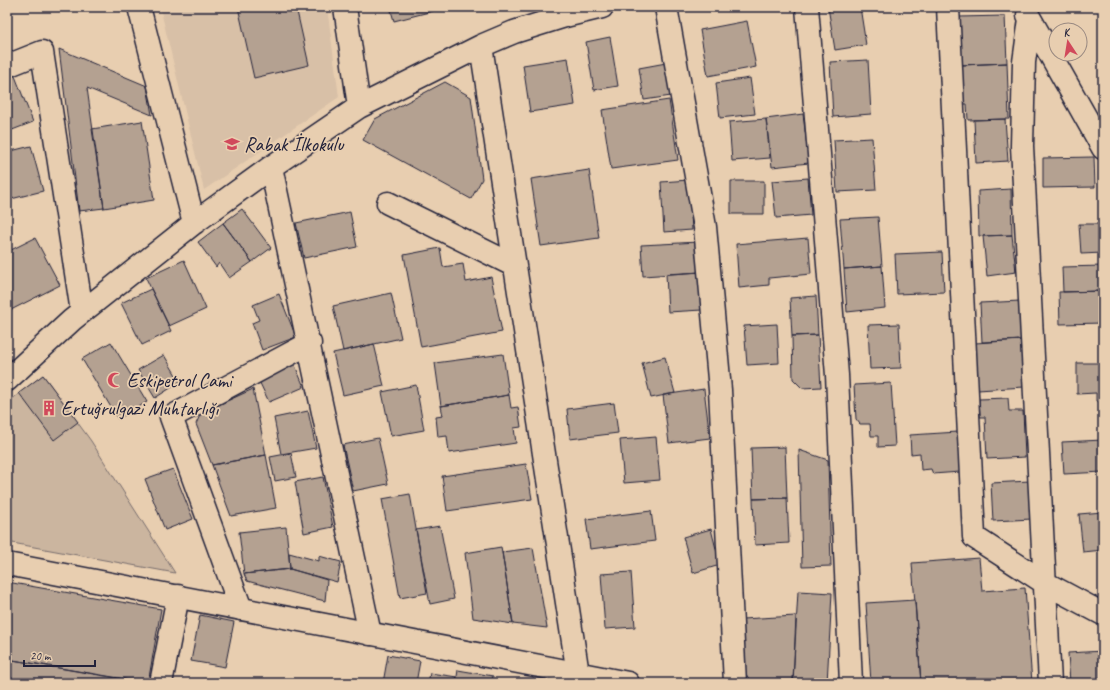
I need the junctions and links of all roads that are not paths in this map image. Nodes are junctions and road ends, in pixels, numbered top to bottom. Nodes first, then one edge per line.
1 (139, 7) edge
2 (346, 7) edge
3 (602, 7) edge
4 (666, 7) edge
5 (807, 7) edge
6 (948, 7) edge
7 (1028, 13) edge
8 (481, 46) junction
9 (7, 66) edge
10 (359, 107) junction
11 (1103, 148) edge
12 (271, 167) junction
13 (388, 203) dead end
14 (194, 223) junction
15 (515, 266) junction
16 (82, 312) junction
17 (310, 344) junction
18 (7, 380) edge
19 (7, 564) edge
20 (1045, 583) junction
21 (178, 596) junction
22 (242, 609) junction
23 (1103, 614) edge
24 (370, 634) junction
25 (578, 674) junction
26 (161, 683) edge
27 (628, 683) edge
28 (735, 683) edge
29 (851, 683) edge
30 (1050, 683) edge

1 - 14 street
2 - 10 street
3 - 8 street
4 - 28 street
5 - 29 street
6 - 20 street
7 - 11 street
7 - 20 street
8 - 10 street
8 - 15 street
9 - 16 street
10 - 12 street
12 - 14 street
12 - 17 street
13 - 15 street
14 - 16 street
15 - 25 street
16 - 18 street
17 - 22 street
17 - 24 street
19 - 21 street
20 - 23 street
20 - 30 street
21 - 22 street
21 - 26 street
22 - 24 street
24 - 25 street
25 - 27 street

